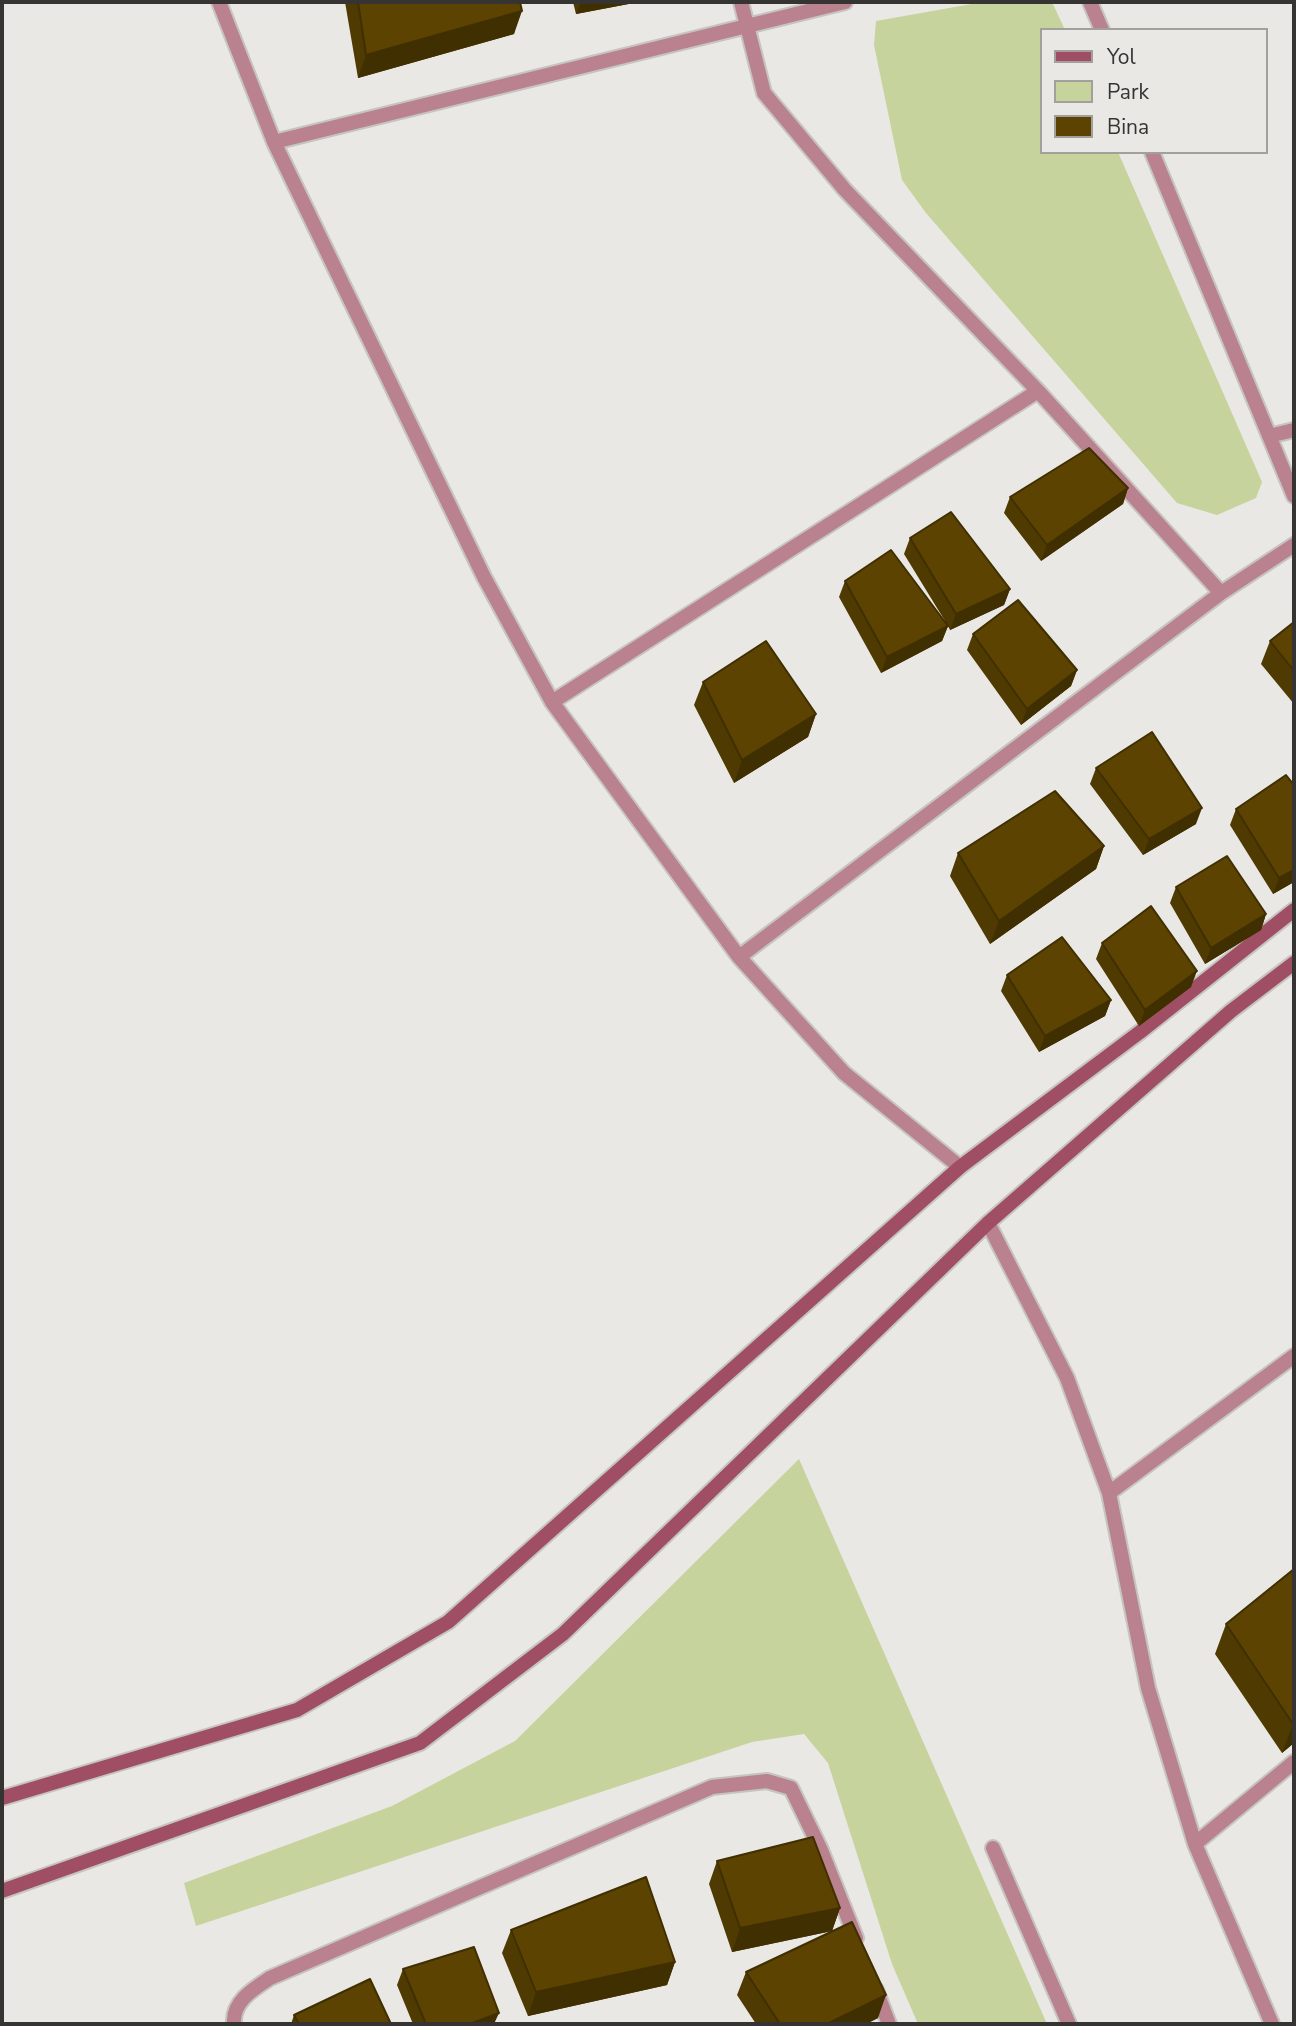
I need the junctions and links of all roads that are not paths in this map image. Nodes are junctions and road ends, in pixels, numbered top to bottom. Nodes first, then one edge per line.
1 (219, 2) edge
2 (741, 2) edge
3 (845, 2) edge
4 (1090, 2) edge
5 (746, 26) junction
6 (1101, 28) edge
7 (274, 142) junction
8 (1153, 154) edge
9 (1038, 391) junction
10 (1294, 430) edge
11 (1269, 436) junction
12 (1294, 496) edge
13 (1294, 545) edge
14 (1221, 593) junction
15 (552, 702) junction
16 (1294, 910) edge
17 (739, 957) junction
18 (1294, 963) edge
19 (960, 1167) junction
20 (988, 1223) junction
21 (1294, 1356) edge
22 (1109, 1493) junction
23 (1294, 1762) edge
24 (2, 1798) edge
25 (1195, 1844) junction
26 (993, 1848) dead end
27 (2, 1891) edge
28 (860, 1950) edge
29 (870, 1975) edge
30 (234, 2024) edge
31 (889, 2024) edge
32 (1069, 2024) edge
33 (1272, 2024) edge

1 - 7 street
2 - 5 street
3 - 5 street
4 - 6 street
5 - 7 street
5 - 9 street
7 - 15 street
8 - 11 street
9 - 14 street
9 - 15 street
10 - 11 street
11 - 12 street
13 - 14 street
14 - 17 street
15 - 17 street
16 - 19 street
17 - 19 street
18 - 20 street
19 - 24 street
20 - 22 street
20 - 27 street
21 - 22 street
22 - 25 street
23 - 25 street
25 - 33 street
26 - 32 street
28 - 30 street
29 - 31 street

